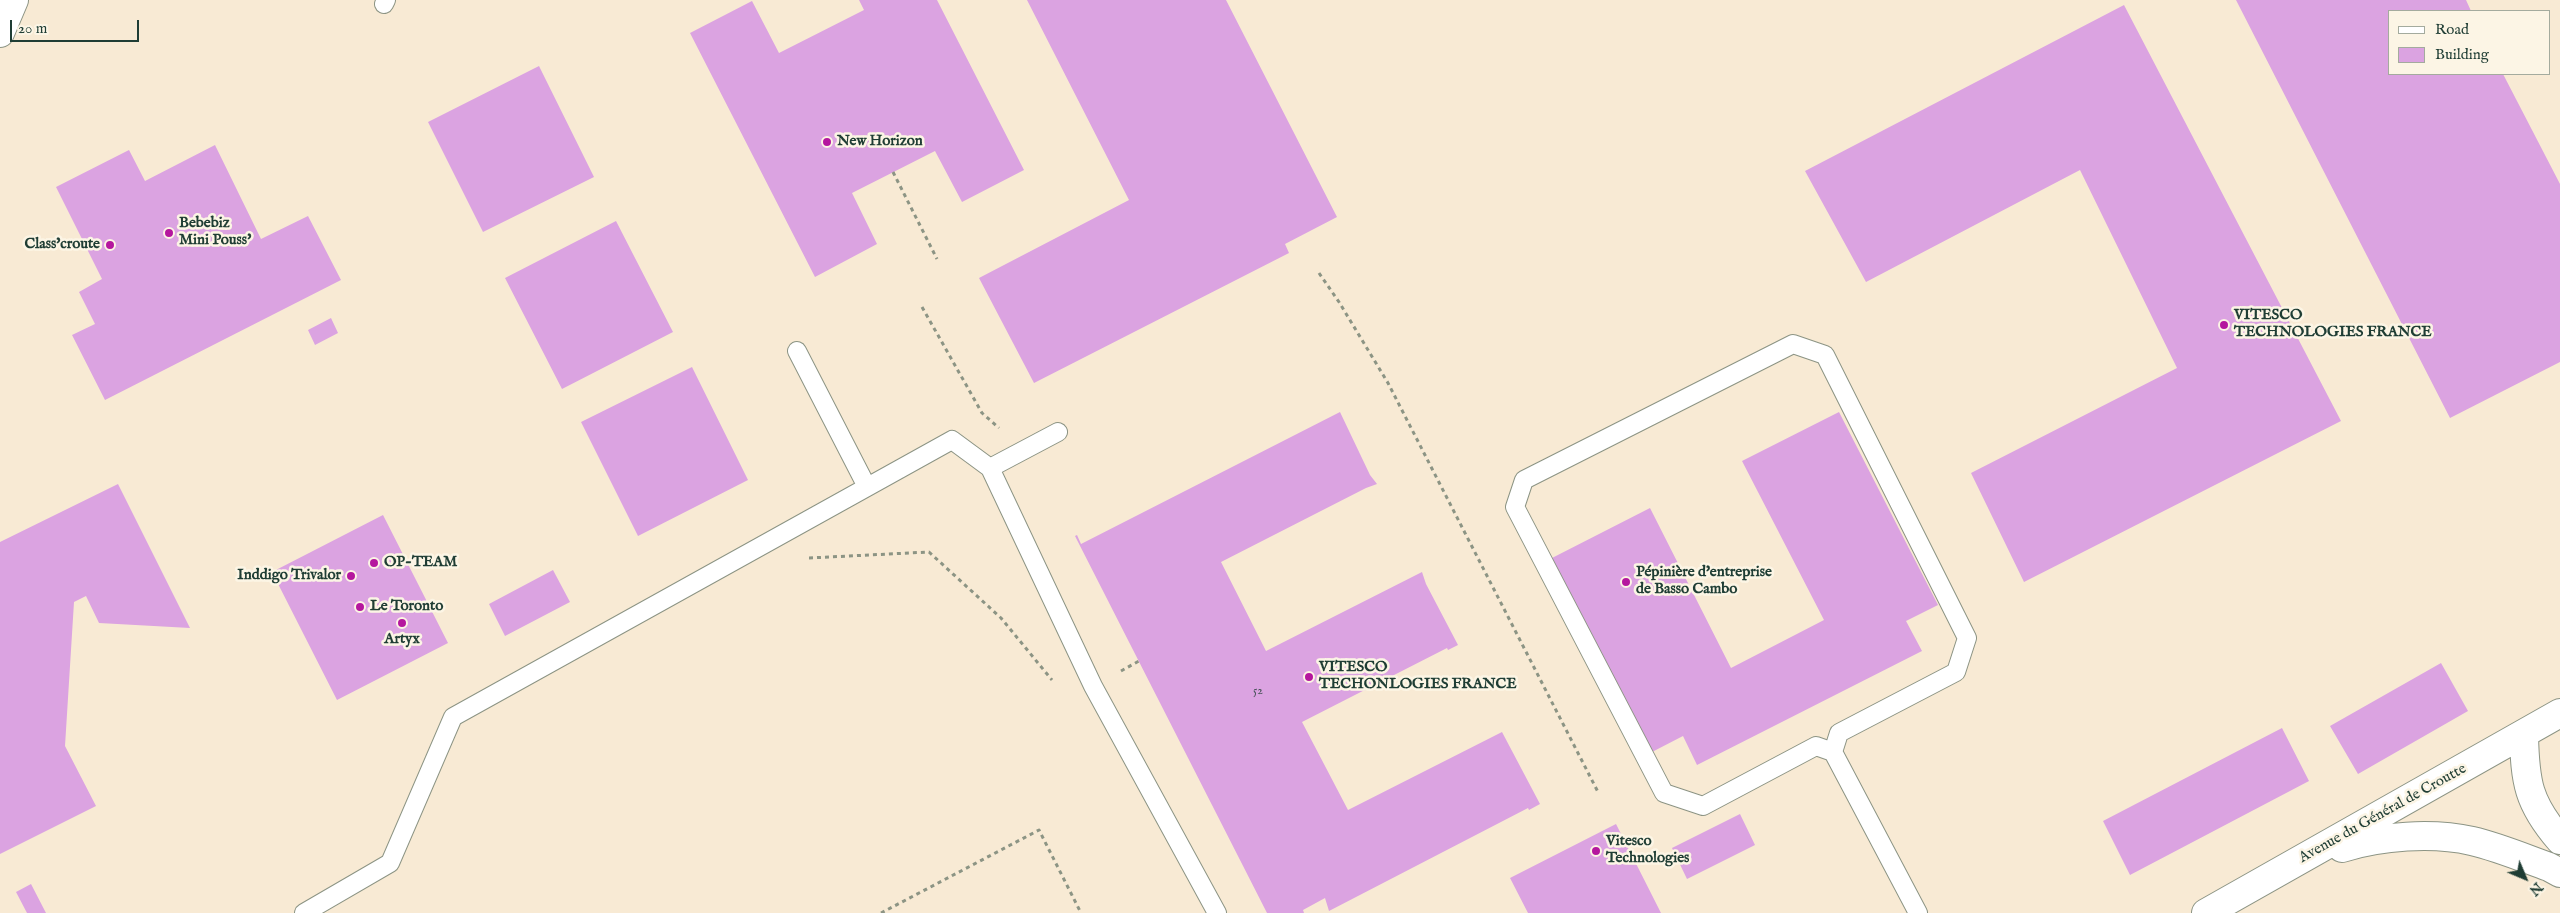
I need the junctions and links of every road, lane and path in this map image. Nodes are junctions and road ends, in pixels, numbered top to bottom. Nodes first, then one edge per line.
1 (14, 0) edge
2 (0, 33) edge
3 (893, 172) dead end
4 (937, 259) dead end
5 (1319, 273) dead end
6 (922, 307) dead end
7 (797, 351) dead end
8 (1058, 432) dead end
9 (1006, 433) dead end
10 (990, 468) junction
11 (867, 487) junction
12 (801, 523) junction
13 (1138, 661) dead end
14 (1093, 686) junction
15 (2546, 727) edge
16 (1833, 752) junction
17 (1598, 792) dead end
18 (2560, 840) edge
19 (2302, 859) junction
20 (2560, 874) edge
21 (304, 913) edge
22 (881, 913) edge
23 (1081, 913) edge
24 (1217, 913) edge
25 (1918, 913) edge
26 (2206, 913) edge

1 - 2 street
3 - 4 path
5 - 17 path
6 - 9 path
7 - 11 lane
8 - 10 lane
10 - 11 lane
10 - 14 lane
11 - 12 lane
12 - 14 path
12 - 21 lane
13 - 14 path
14 - 24 lane
15 - 18 street
15 - 19 street, Avenue du Général de Croutte
16 - 16 lane
16 - 25 lane
19 - 20 street
19 - 26 street, Avenue du Général de Croutte
22 - 23 path

